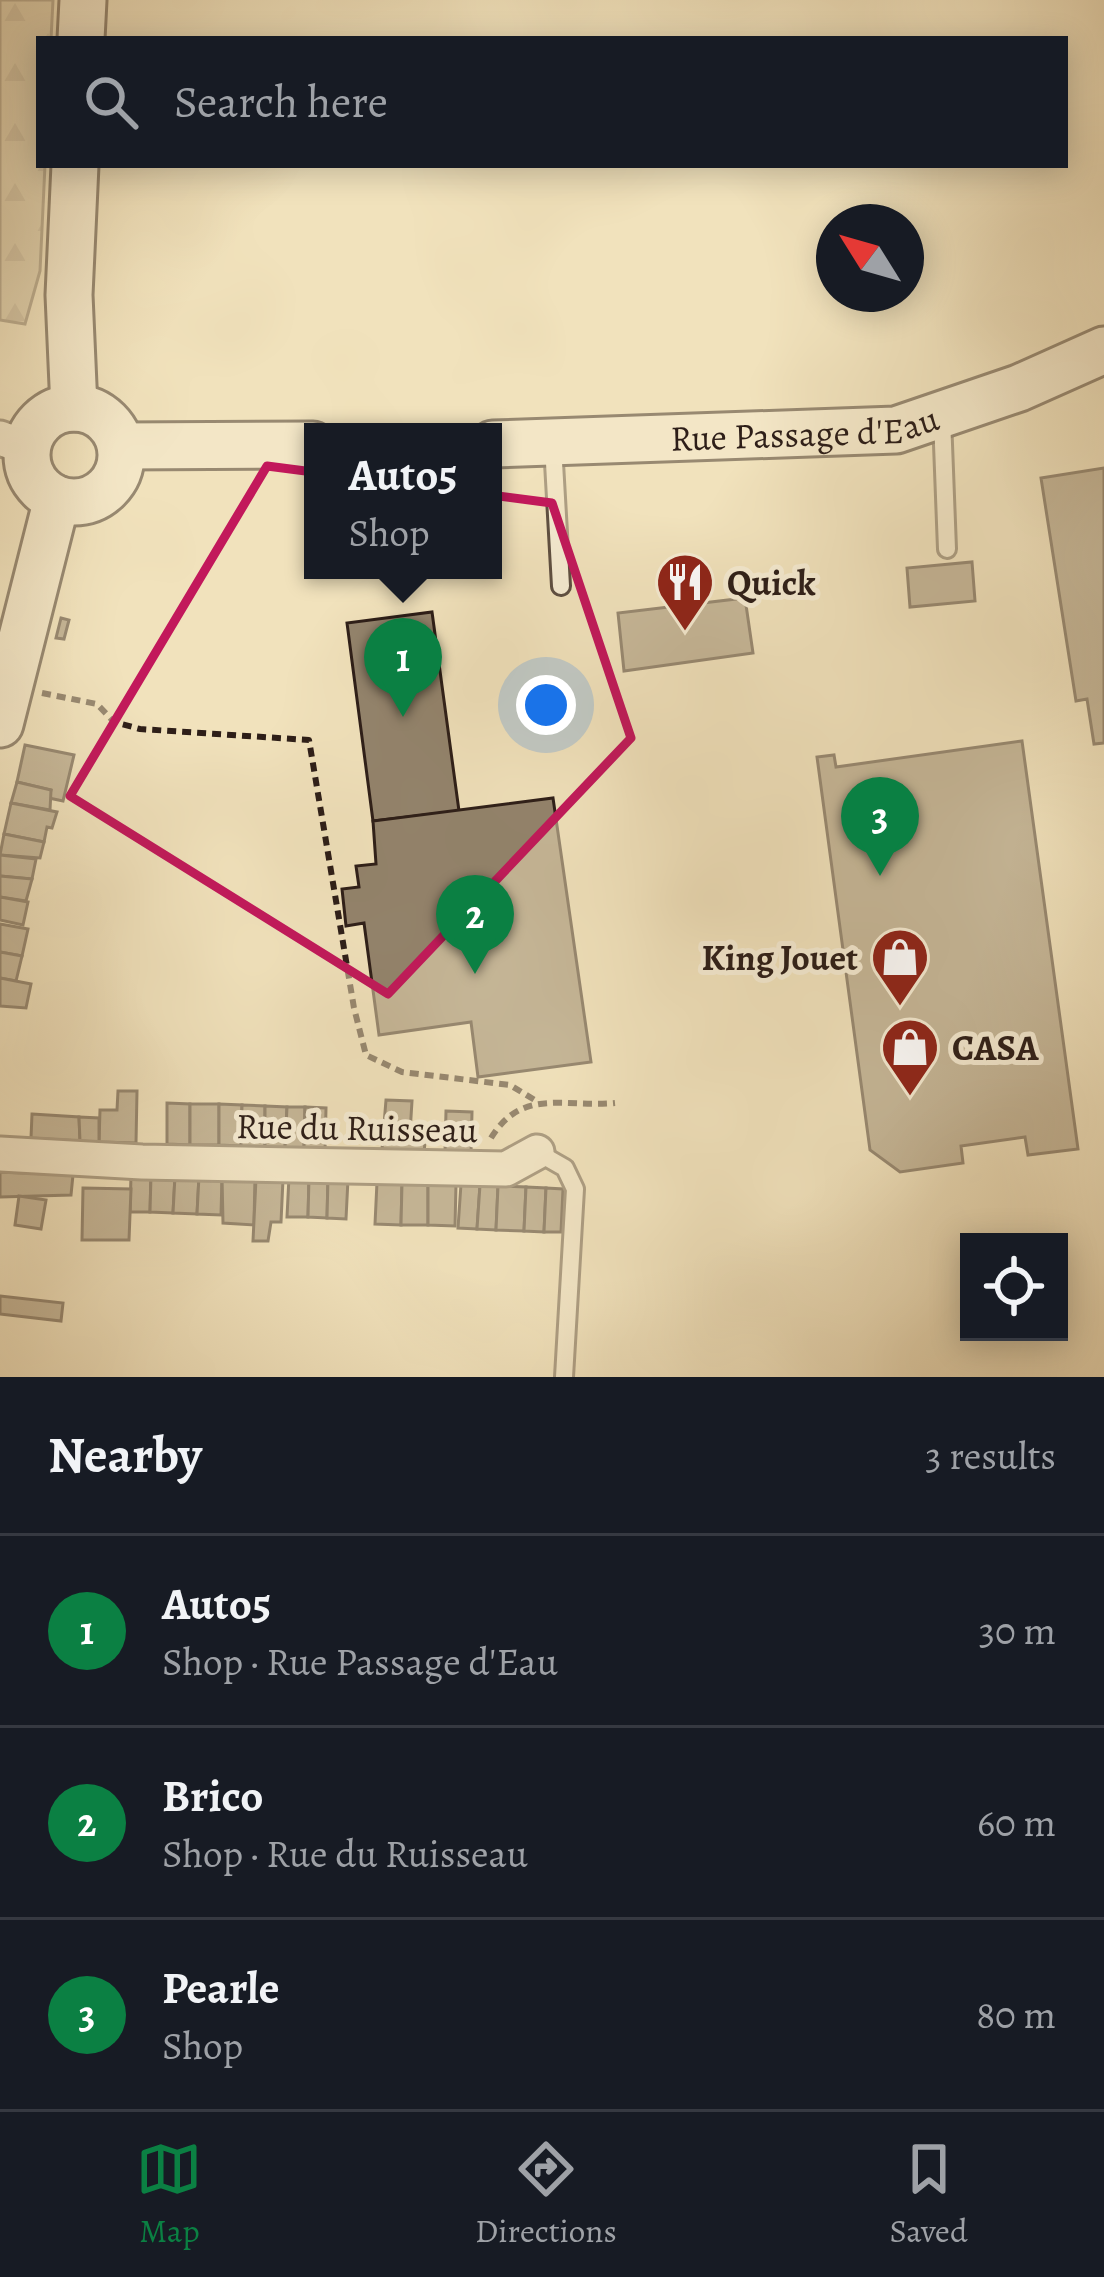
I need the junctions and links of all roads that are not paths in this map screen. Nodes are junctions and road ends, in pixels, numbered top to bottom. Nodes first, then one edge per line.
1 (82, 0) edge
2 (81, 36) edge
3 (75, 168) edge
4 (1104, 350) edge
5 (74, 408) junction
6 (941, 414) junction
7 (14, 443) edge
8 (502, 444) edge
9 (553, 444) junction
10 (304, 445) edge
11 (121, 446) junction
12 (58, 499) junction
13 (946, 549) dead end
14 (561, 586) dead end
15 (5, 705) edge
16 (537, 1152) joint
17 (0, 1154) edge
18 (564, 1377) edge

1 - 2 street
3 - 5 street
4 - 6 street, Rue Passage d'Eau
5 - 7 street
5 - 11 street
6 - 9 street, Rue Passage d'Eau
6 - 13 lane
7 - 12 street
8 - 9 street, Rue Passage d'Eau
9 - 14 lane
10 - 11 street
11 - 12 street
12 - 15 street
16 - 17 street, Rue du Ruisseau
16 - 18 lane, Rue du Ruisseau

